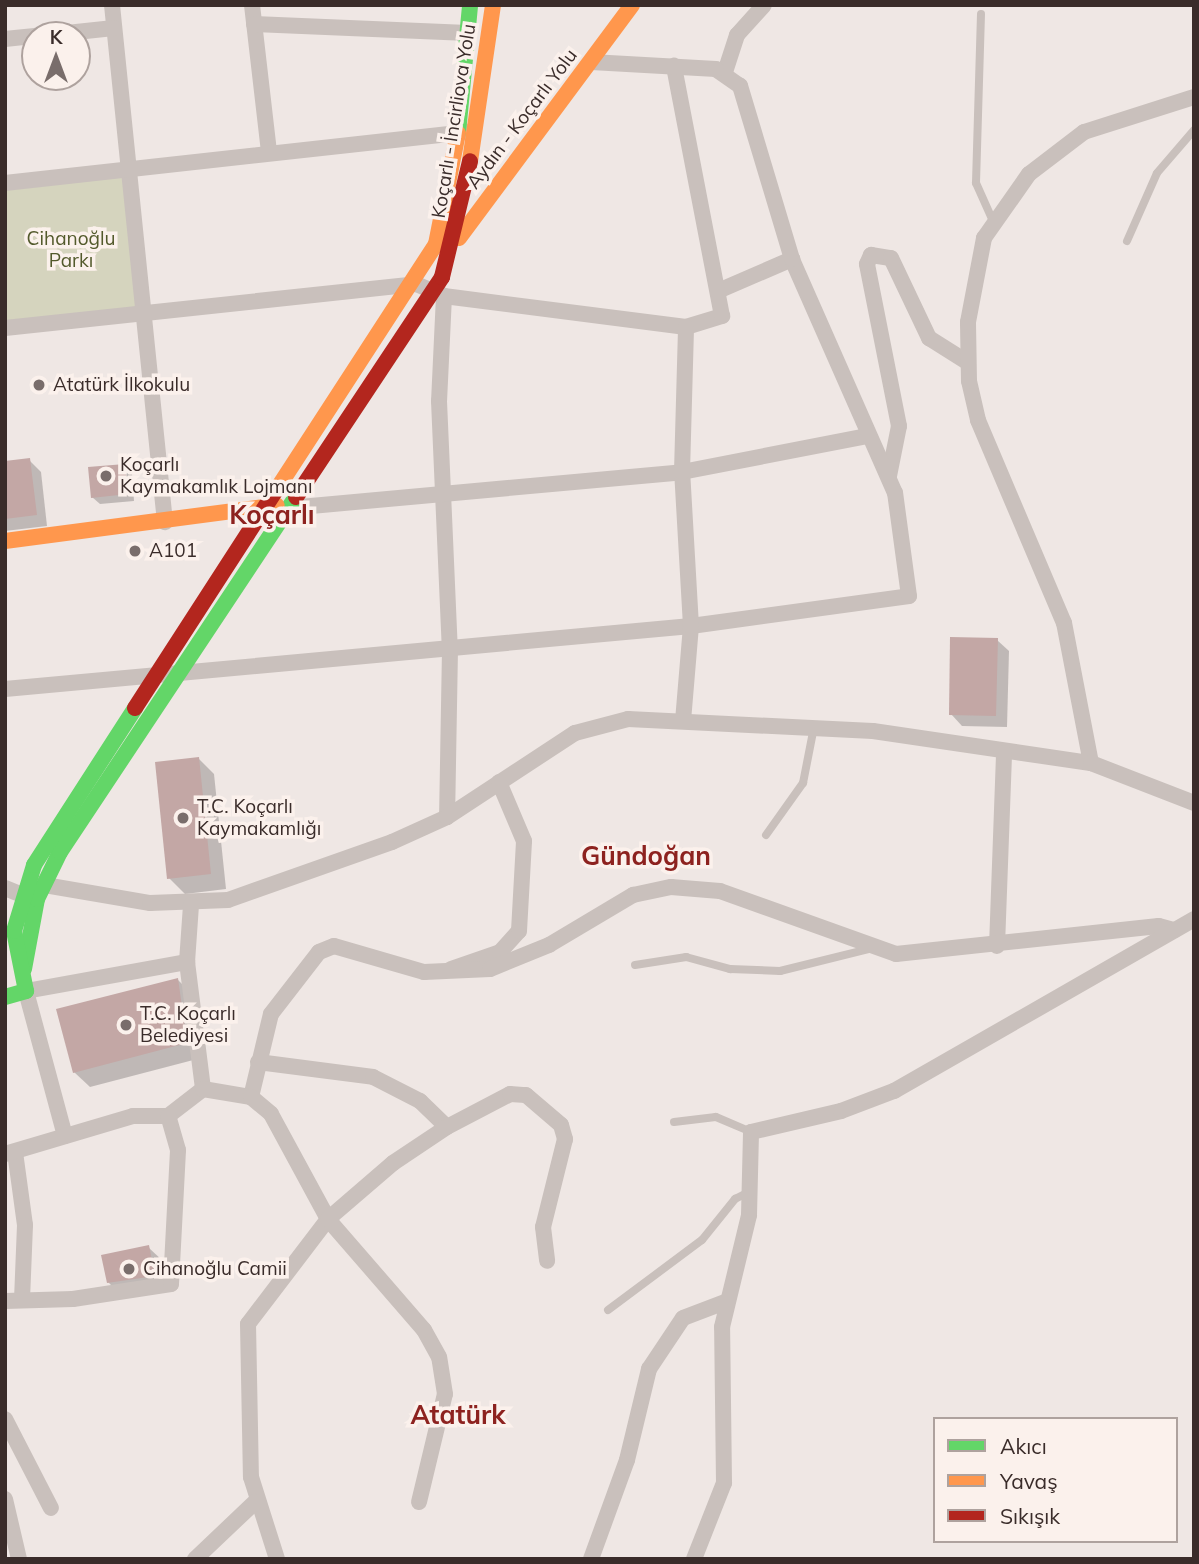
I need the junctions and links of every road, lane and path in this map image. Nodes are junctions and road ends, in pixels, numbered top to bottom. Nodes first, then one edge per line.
1 (112, 5) edge
2 (251, 5) edge
3 (470, 5) edge
4 (492, 5) edge
5 (632, 5) edge
6 (764, 5) edge
7 (981, 14) dead end
8 (254, 24) junction
9 (114, 28) junction
10 (91, 30) edge
11 (468, 33) junction
12 (591, 62) junction
13 (674, 66) junction
14 (725, 72) junction
15 (1194, 97) edge
16 (1194, 130) edge
17 (477, 131) junction
18 (458, 133) junction
19 (269, 153) junction
20 (130, 172) junction
21 (5, 183) edge
22 (993, 221) junction
23 (1127, 240) dead end
24 (456, 243) junction
25 (436, 244) junction
26 (792, 258) junction
27 (416, 284) junction
28 (718, 291) junction
29 (438, 294) junction
30 (143, 316) junction
31 (686, 327) junction
32 (5, 328) edge
33 (967, 362) junction
34 (867, 436) junction
35 (682, 472) junction
36 (889, 476) junction
37 (440, 495) junction
38 (270, 504) junction
39 (289, 508) junction
40 (165, 523) junction
41 (255, 525) junction
42 (275, 528) junction
43 (5, 541) edge
44 (691, 626) junction
45 (450, 649) junction
46 (183, 669) junction
47 (157, 676) junction
48 (5, 689) edge
49 (683, 720) junction
50 (814, 727) junction
51 (1004, 753) junction
52 (1091, 763) junction
53 (499, 782) junction
54 (1194, 803) edge
55 (447, 817) junction
56 (766, 835) dead end
57 (23, 887) edge
58 (191, 905) junction
59 (1194, 919) edge
60 (1174, 930) junction
61 (997, 946) junction
62 (869, 949) junction
63 (187, 962) junction
64 (635, 965) dead end
65 (24, 969) junction
66 (448, 974) junction
67 (26, 991) junction
68 (5, 997) edge
69 (258, 1062) junction
70 (203, 1089) junction
71 (251, 1097) junction
72 (168, 1116) junction
73 (674, 1122) dead end
74 (447, 1127) junction
75 (751, 1132) junction
76 (65, 1136) junction
77 (10, 1153) edge
78 (749, 1192) junction
79 (328, 1219) junction
80 (547, 1261) dead end
81 (22, 1299) junction
82 (5, 1301) edge
83 (724, 1302) junction
84 (608, 1310) dead end
85 (5, 1419) edge
86 (5, 1499) edge
87 (255, 1502) junction
88 (419, 1502) dead end
89 (51, 1508) dead end
90 (19, 1559) edge
91 (195, 1559) edge
92 (277, 1559) edge
93 (591, 1559) edge
94 (694, 1559) edge

1 - 9 street
2 - 8 street
3 - 11 main road, Koçarlı - İncirliova Yolu
4 - 17 main road, Koçarlı - İncirliova Yolu
5 - 12 main road, Aydın - Koçarlı Yolu
6 - 14 street
7 - 22 lane
8 - 11 street
8 - 19 street
9 - 10 street
9 - 20 street
11 - 18 main road, Koçarlı - İncirliova Yolu
12 - 13 street
12 - 24 main road, Aydın - Koçarlı Yolu
13 - 14 street
13 - 28 street
14 - 26 street
15 - 22 street
16 - 23 lane
17 - 18 street
17 - 24 main road, Koçarlı - İncirliova Yolu
18 - 19 street
18 - 25 main road, Koçarlı - İncirliova Yolu
19 - 20 street
20 - 21 street
20 - 30 street
22 - 33 street
24 - 25 main road
24 - 29 main road
25 - 27 main road, Koçarlı - İncirliova Yolu
26 - 28 street
26 - 34 street
27 - 29 street
27 - 30 street
27 - 38 main road, Koçarlı - İncirliova Yolu
28 - 31 street
29 - 31 street
29 - 37 street
29 - 39 main road
30 - 32 street
30 - 40 street
31 - 35 street
33 - 36 street
33 - 52 street
34 - 35 street
34 - 36 street
35 - 37 street
35 - 44 street
36 - 44 street
37 - 39 street
37 - 45 street
38 - 39 main road
38 - 40 main road
38 - 41 main road, Koçarlı - İncirliova Yolu
39 - 42 main road
40 - 41 main road
40 - 43 main road
41 - 42 main road
41 - 47 main road, Koçarlı - İncirliova Yolu
42 - 46 main road
44 - 45 street
44 - 49 street
45 - 46 street
45 - 55 street
46 - 47 street
46 - 57 main road
47 - 48 street
47 - 57 main road, Koçarlı - İncirliova Yolu
49 - 50 street
49 - 53 street
50 - 51 street
50 - 56 lane
51 - 52 street
51 - 61 street
52 - 54 street
53 - 55 street
53 - 66 street
55 - 58 street
57 - 58 street
57 - 65 main road
57 - 65 main road
58 - 63 street
59 - 60 street
60 - 61 street
60 - 75 street
61 - 62 street
62 - 64 lane
62 - 66 street
63 - 67 street
63 - 70 street
65 - 67 main road
66 - 69 street
67 - 68 main road
67 - 76 street
69 - 71 street
69 - 74 street
70 - 71 street
70 - 72 street
71 - 79 street
72 - 76 street
72 - 81 street
73 - 75 lane
74 - 79 street
74 - 80 street
75 - 78 street
76 - 77 street
77 - 81 street
78 - 83 street
78 - 84 lane
79 - 87 street
79 - 88 street
81 - 82 street
83 - 93 street
83 - 94 street
85 - 89 street
86 - 90 street
87 - 91 street
87 - 92 street

